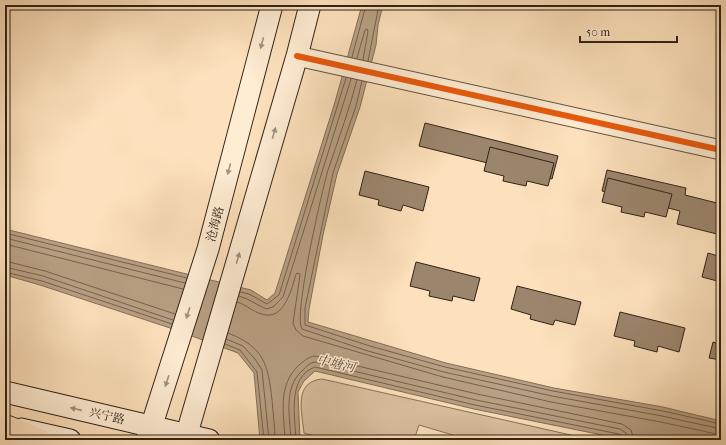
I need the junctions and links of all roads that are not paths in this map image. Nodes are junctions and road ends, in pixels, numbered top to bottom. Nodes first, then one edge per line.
1 (272, 5) edge
2 (310, 5) edge
3 (297, 56) junction
4 (721, 150) edge
5 (5, 392) edge
6 (6, 426) edge
7 (150, 433) edge
8 (186, 437) edge
9 (39, 440) edge
10 (70, 440) edge
11 (209, 440) edge

1 -> 7 main road, 沧海路
2 - 3 main road
3 - 4 street
8 -> 3 main road
7 -> 5 main road, 兴宁路
6 - 9 main road
6 - 10 main road
7 - 8 main road, 兴宁路
8 - 11 main road, 兴宁路

